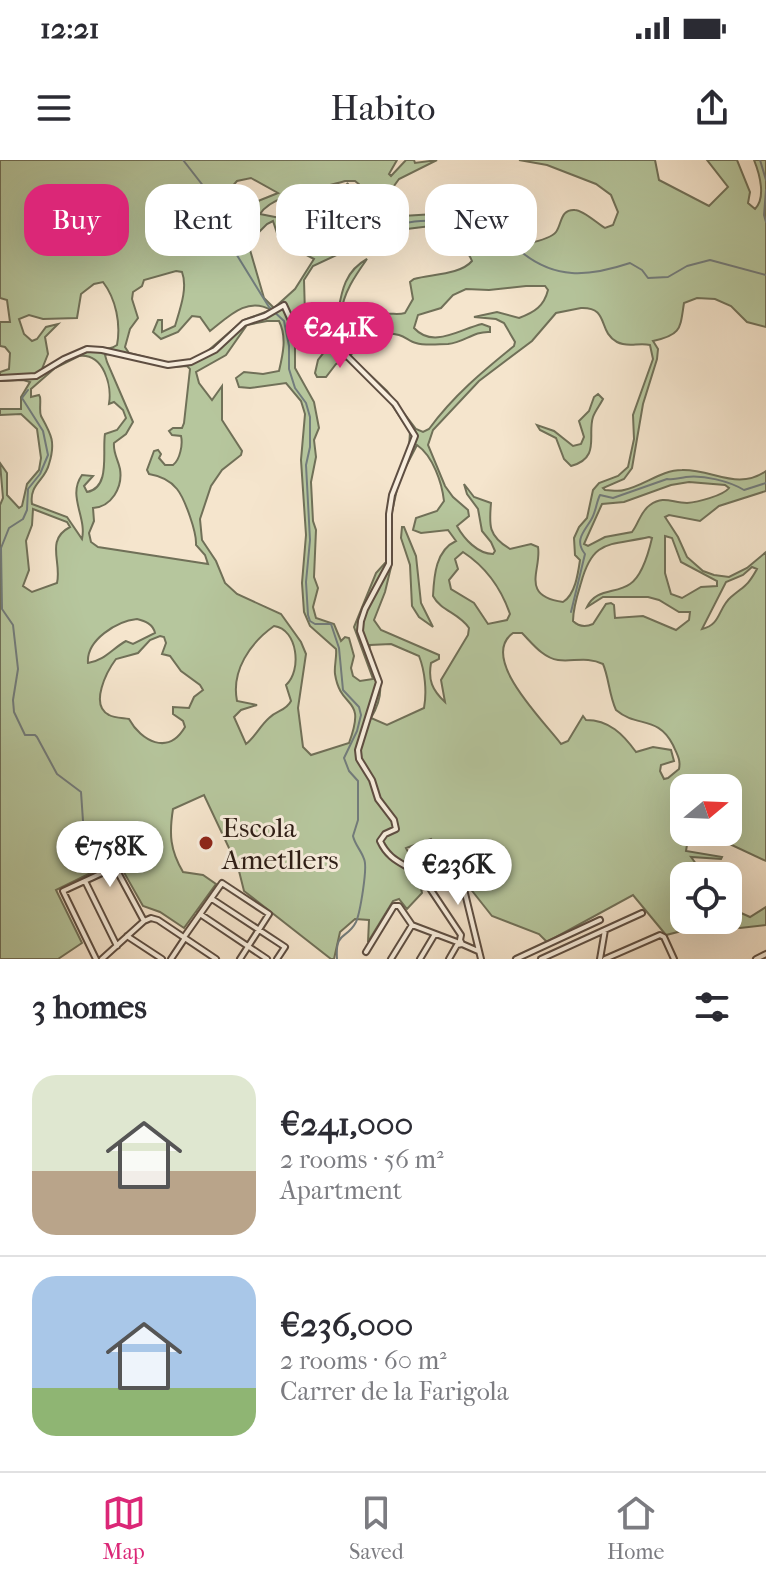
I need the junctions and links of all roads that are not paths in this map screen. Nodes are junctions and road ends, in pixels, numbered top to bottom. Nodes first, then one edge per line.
1 (0, 378) edge
2 (85, 881) junction
3 (462, 881) dead end
4 (211, 899) junction
5 (642, 913) dead end
6 (200, 914) junction
7 (600, 920) dead end
8 (144, 921) junction
9 (412, 925) junction
10 (258, 930) junction
11 (605, 930) junction
12 (435, 934) junction
13 (127, 936) junction
14 (184, 938) junction
15 (459, 943) junction
16 (117, 946) junction
17 (248, 946) junction
18 (479, 951) junction
19 (366, 952) dead end
20 (99, 959) edge
21 (162, 959) edge
22 (171, 959) edge
23 (216, 959) edge
24 (240, 959) edge
25 (267, 959) edge
26 (277, 959) edge
27 (391, 959) edge
28 (420, 959) edge
29 (449, 959) edge
30 (481, 959) edge
31 (516, 959) edge
32 (541, 959) edge
33 (603, 959) edge
34 (674, 959) edge

1 - 15 street
2 - 8 street
2 - 16 street
2 - 20 street
3 - 18 street
4 - 6 street
4 - 10 street
4 - 10 street
5 - 11 street
6 - 14 street
6 - 17 street
7 - 31 street
8 - 13 street
8 - 14 street
9 - 12 street
9 - 19 street
9 - 27 street
10 - 17 street
10 - 26 street
11 - 32 street
11 - 33 street
12 - 15 street
12 - 28 street
13 - 16 street
13 - 21 street
14 - 22 street
14 - 23 street
15 - 18 street
15 - 29 street
16 - 20 street
17 - 24 street
17 - 25 street
18 - 30 street
33 - 34 street

